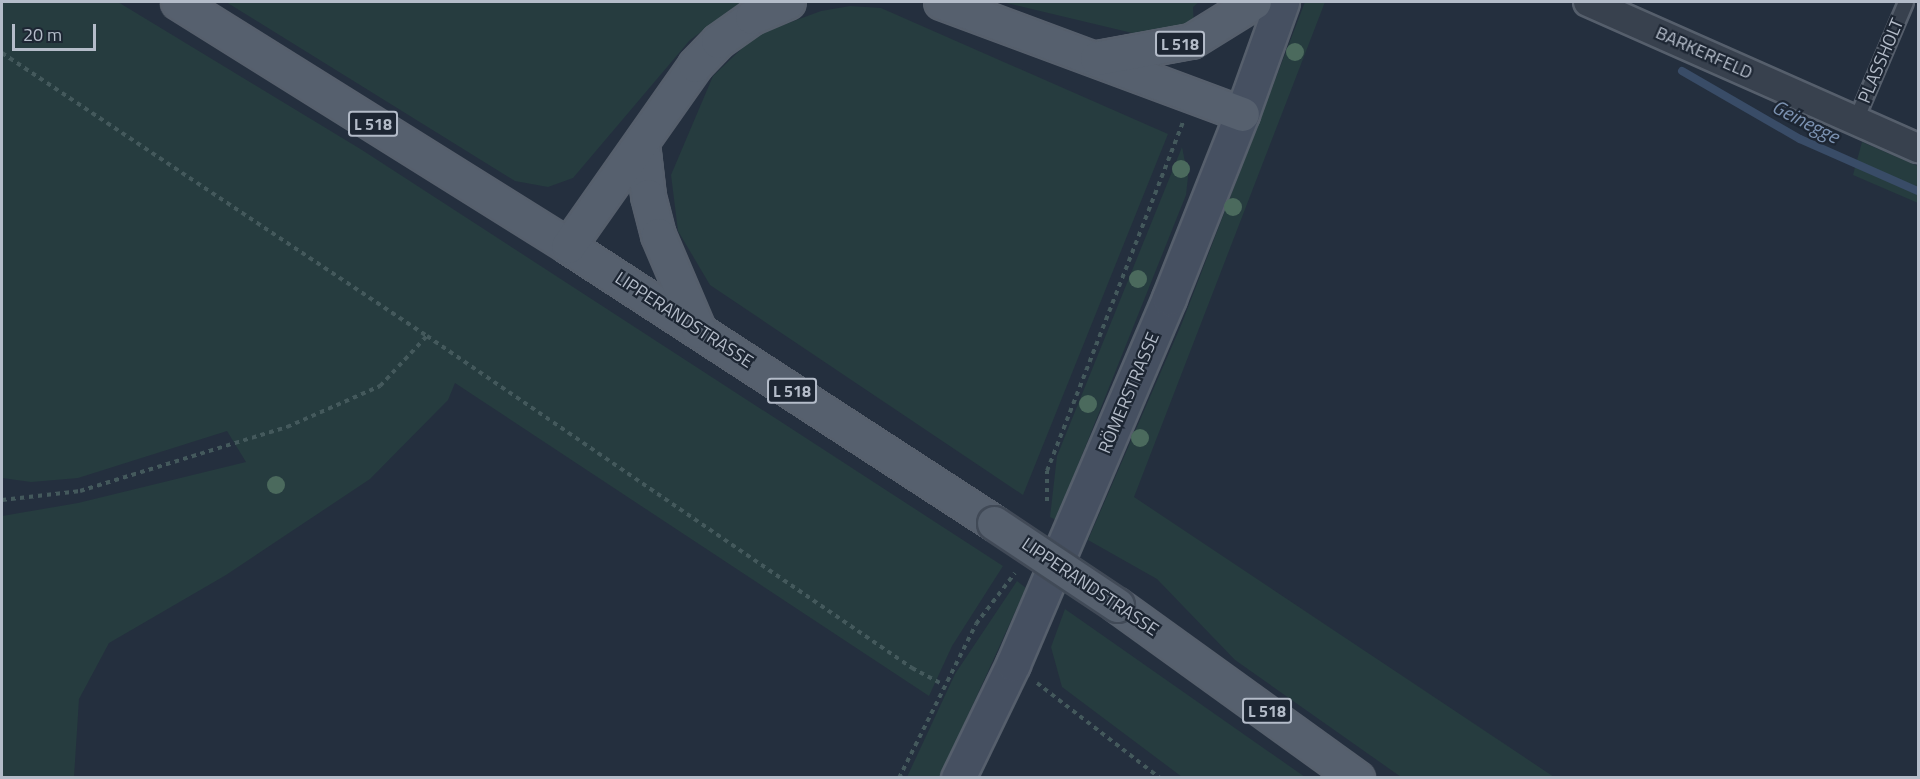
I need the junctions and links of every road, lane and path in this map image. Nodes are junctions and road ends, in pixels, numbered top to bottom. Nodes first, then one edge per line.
1 (178, 2) edge
2 (788, 2) edge
3 (941, 2) edge
4 (1254, 2) edge
5 (1282, 2) edge
6 (1588, 2) edge
7 (1906, 2) edge
8 (2, 53) edge
9 (1095, 58) junction
10 (1194, 96) junction
11 (1242, 114) junction
12 (1856, 120) junction
13 (642, 142) junction
14 (1918, 147) edge
15 (568, 246) junction
16 (699, 330) junction
17 (427, 336) junction
18 (2, 500) edge
19 (1047, 508) dead end
20 (1019, 565) dead end
21 (1013, 664) junction
22 (942, 684) junction
23 (899, 777) edge
24 (958, 777) edge
25 (1160, 777) edge
26 (1357, 777) edge

1 - 15 main road, LIPPERANDSTRASSE / L 518
2 - 13 main road
3 - 9 main road, L 518
4 - 9 main road, L 518
5 - 11 main road, RÖMERSTRASSE
6 - 12 street, BARKERFELD
7 - 12 lane, PLASSHOLT
8 - 17 path
9 - 10 main road, L 518
10 - 11 main road, L 518
10 - 19 path
11 - 21 main road, RÖMERSTRASSE
12 - 14 street, BARKERFELD
13 - 15 main road
13 - 16 main road
15 - 16 main road, LIPPERANDSTRASSE / L 518
16 - 26 main road, LIPPERANDSTRASSE / L 518, bridge
17 - 18 path
17 - 22 path
20 - 22 path
21 - 24 main road, RÖMERSTRASSE
21 - 25 path
22 - 23 path

